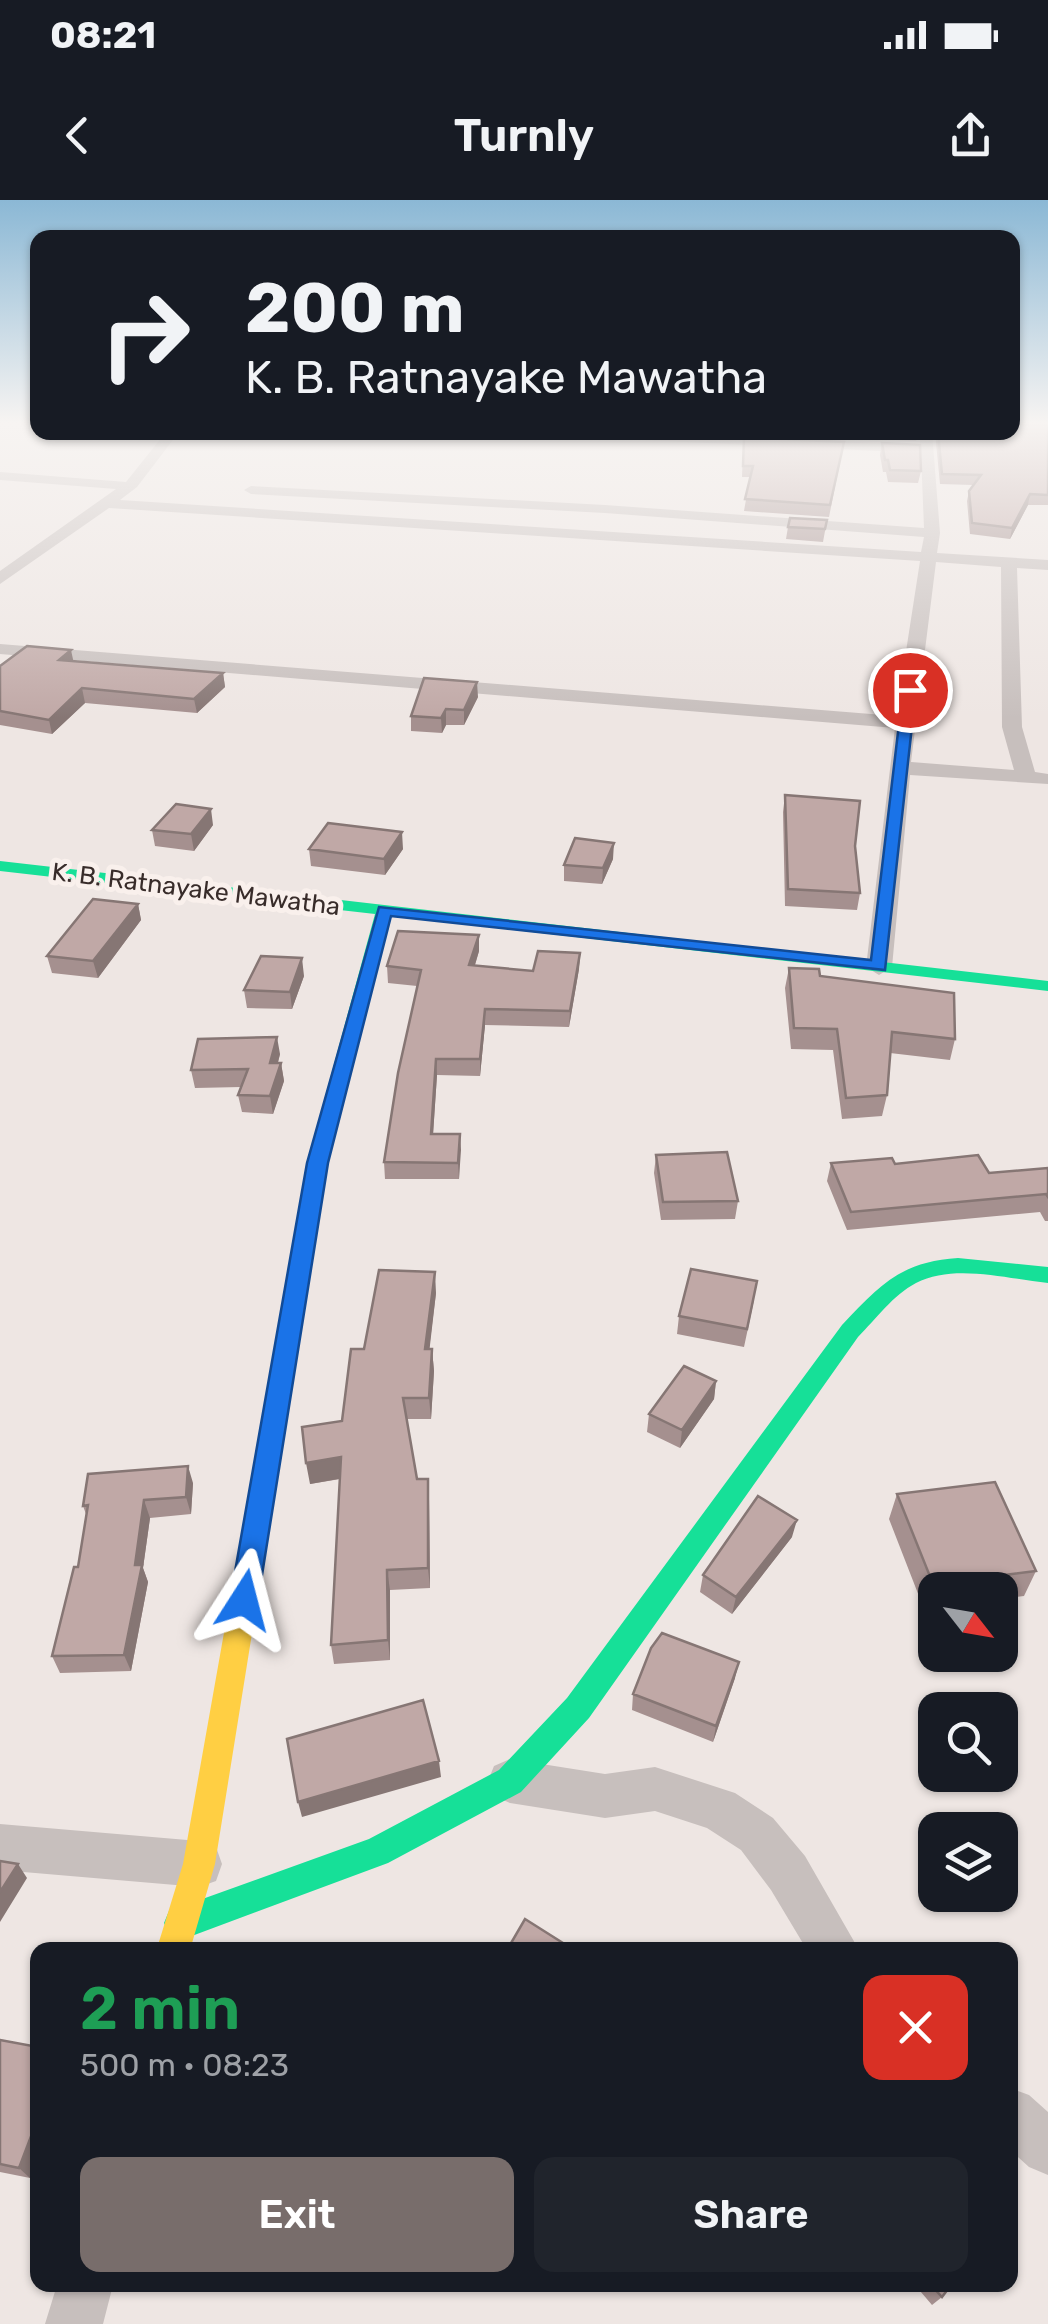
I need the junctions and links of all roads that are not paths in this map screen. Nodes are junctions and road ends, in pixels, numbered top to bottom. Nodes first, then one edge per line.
1 (82, 520) edge
2 (367, 520) edge
3 (757, 520) edge
4 (931, 520) edge
5 (932, 533) junction
6 (929, 557) junction
7 (1009, 564) junction
8 (1048, 565) edge
9 (0, 579) edge
10 (0, 648) edge
11 (904, 723) junction
12 (902, 768) junction
13 (1026, 778) junction
14 (1048, 780) edge
15 (0, 866) edge
16 (384, 910) junction
17 (879, 966) junction
18 (1048, 986) edge
19 (1048, 1275) edge
20 (510, 1782) junction
21 (0, 1848) edge
22 (199, 1864) junction
23 (182, 1923) junction
24 (176, 1942) edge
25 (830, 1942) edge
26 (1018, 2121) edge
27 (1048, 2148) edge
28 (82, 2292) edge
29 (74, 2324) edge

1 - 9 street
2 - 6 street
3 - 5 street
4 - 5 street
5 - 6 street
6 - 7 street
6 - 11 street
7 - 8 street
7 - 13 street
10 - 11 street
11 - 12 street
12 - 13 street
12 - 17 street
13 - 14 street
15 - 16 main road, K. B. Ratnayake Mawatha
16 - 17 main road, K. B. Ratnayake Mawatha
16 - 22 main road
17 - 18 main road, K. B. Ratnayake Mawatha
19 - 20 main road
20 - 23 main road
20 - 25 street
21 - 22 street
22 - 23 main road
23 - 24 main road
26 - 27 street
28 - 29 street

